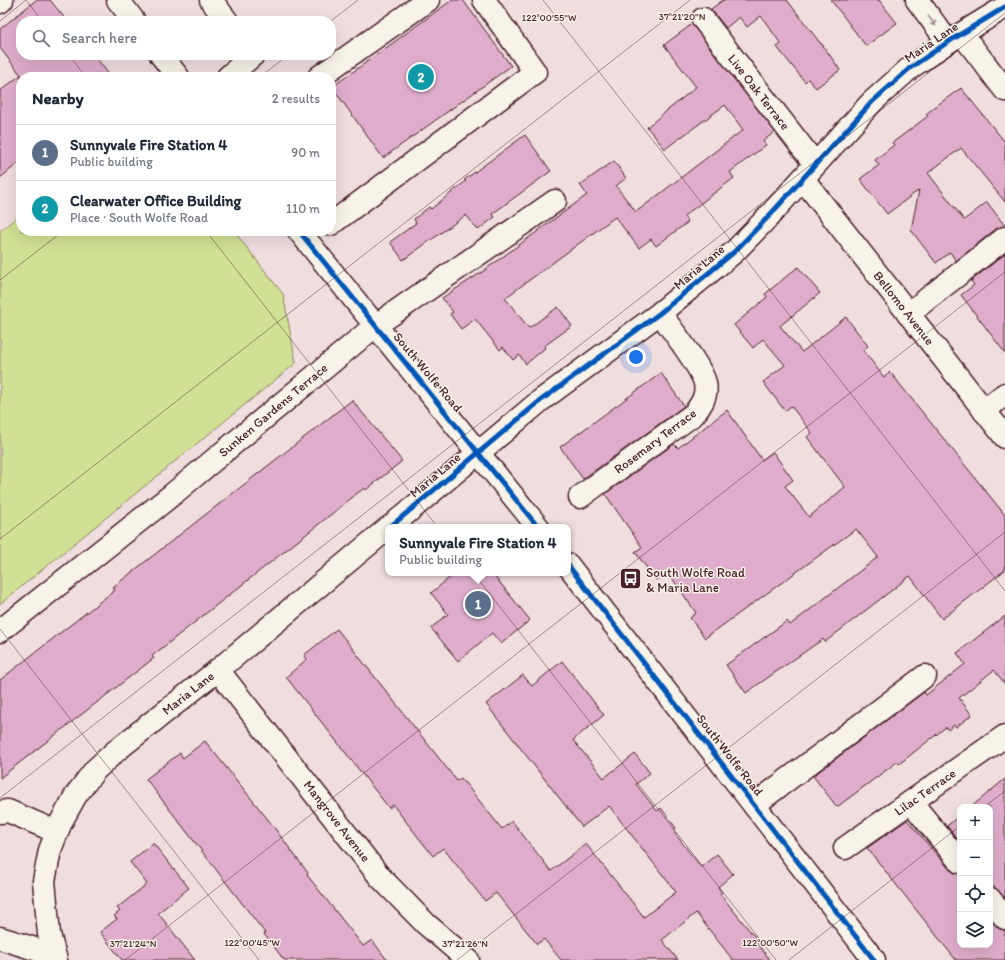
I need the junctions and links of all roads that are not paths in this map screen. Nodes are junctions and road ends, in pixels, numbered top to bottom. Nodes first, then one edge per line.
1 (118, 0) edge
2 (211, 0) edge
3 (428, 0) edge
4 (484, 0) edge
5 (917, 0) edge
6 (1005, 7) edge
7 (130, 16) edge
8 (223, 16) edge
9 (703, 19) dead end
10 (955, 38) junction
11 (165, 60) edge
12 (247, 60) edge
13 (174, 72) edge
14 (234, 72) edge
15 (326, 72) edge
16 (1005, 90) edge
17 (809, 171) junction
18 (555, 201) dead end
19 (336, 220) edge
20 (310, 236) edge
21 (1005, 238) edge
22 (660, 313) junction
23 (908, 314) junction
24 (375, 326) junction
25 (1005, 394) edge
26 (984, 411) junction
27 (1005, 437) edge
28 (480, 452) junction
29 (580, 497) dead end
30 (394, 524) edge
31 (536, 524) edge
32 (385, 531) edge
33 (571, 569) edge
34 (0, 631) edge
35 (218, 670) junction
36 (925, 676) dead end
37 (1005, 736) edge
38 (911, 802) junction
39 (754, 805) junction
40 (0, 812) edge
41 (57, 832) junction
42 (845, 848) dead end
43 (957, 858) edge
44 (993, 903) edge
45 (1005, 918) edge
46 (0, 938) edge
47 (55, 958) edge
48 (468, 960) edge
49 (874, 960) edge

1 - 7 street
2 - 8 street
3 - 15 street
4 - 19 street
5 -> 10 street
6 - 10 street, Maria Lane
9 - 17 street, Live Oak Terrace
10 - 16 street
10 - 17 street, Maria Lane
11 - 13 street
12 - 14 street
17 - 22 street, Maria Lane
17 - 23 street, Bellomo Avenue
18 - 24 street, Sunken Gardens Terrace
20 - 24 street, South Wolfe Road
21 - 23 street
22 - 28 street, Maria Lane
22 - 29 street, Rosemary Terrace
23 - 26 street, Bellomo Avenue
24 - 28 street, South Wolfe Road
24 - 34 street, Sunken Gardens Terrace
25 - 26 street
26 - 27 street, Bellomo Avenue
28 - 30 street, Maria Lane
28 - 31 street, South Wolfe Road
32 - 35 street, Maria Lane
33 - 39 street, South Wolfe Road
35 - 41 street, Maria Lane
35 - 48 street, Mangrove Avenue
36 - 39 street
37 - 38 street, Lilac Terrace
38 - 42 street, Lilac Terrace
38 - 43 street
39 - 49 street, South Wolfe Road
40 - 41 street
41 - 47 street, Maria Lane
44 - 45 street
46 - 47 street

